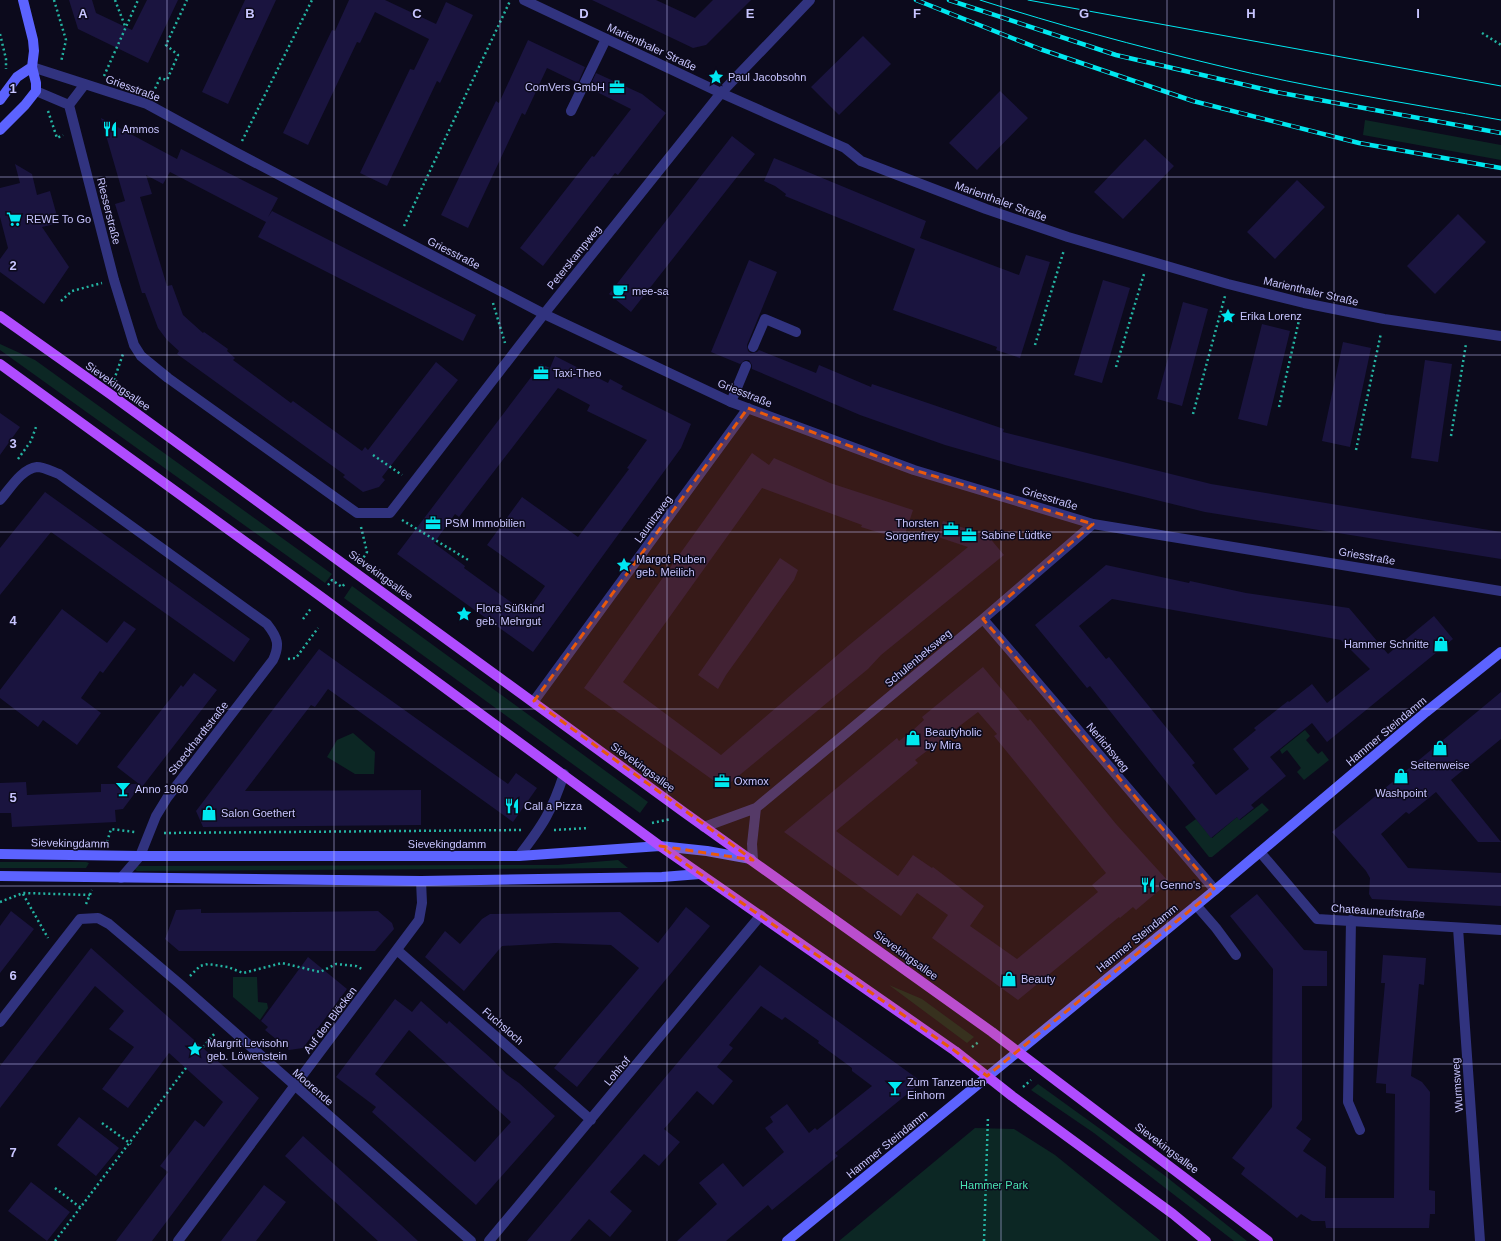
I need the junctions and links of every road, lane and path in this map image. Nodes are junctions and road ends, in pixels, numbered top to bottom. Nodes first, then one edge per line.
1 (23, 0) edge
2 (54, 0) edge
3 (115, 0) edge
4 (138, 0) edge
5 (187, 0) edge
6 (312, 0) edge
7 (510, 0) edge
8 (524, 0) edge
9 (810, 0) edge
10 (125, 26) junction
11 (1482, 33) dead end
12 (0, 34) edge
13 (606, 39) junction
14 (1501, 45) edge
15 (61, 66) dead end
16 (32, 67) junction
17 (6, 70) dead end
18 (85, 84) junction
19 (99, 88) junction
20 (36, 91) junction
21 (721, 93) junction
22 (0, 100) edge
23 (148, 104) junction
24 (69, 105) junction
25 (43, 107) dead end
26 (571, 111) dead end
27 (0, 130) edge
28 (76, 130) junction
29 (235, 152) junction
30 (1068, 237) junction
31 (398, 238) junction
32 (1148, 262) junction
33 (114, 280) junction
34 (488, 284) junction
35 (1228, 284) junction
36 (61, 301) dead end
37 (1304, 303) junction
38 (544, 314) junction
39 (0, 316) edge
40 (1384, 319) junction
41 (1468, 331) junction
42 (796, 332) dead end
43 (131, 335) junction
44 (1501, 336) edge
45 (1035, 345) dead end
46 (753, 347) dead end
47 (509, 358) junction
48 (0, 364) edge
49 (746, 366) dead end
50 (1116, 367) dead end
51 (110, 394) junction
52 (731, 402) junction
53 (1279, 407) dead end
54 (748, 408) junction
55 (1194, 414) dead end
56 (36, 427) dead end
57 (1451, 436) dead end
58 (1356, 450) dead end
59 (373, 455) dead end
60 (20, 476) junction
61 (413, 482) junction
62 (0, 500) edge
63 (390, 513) junction
64 (1093, 524) junction
65 (470, 561) dead end
66 (1501, 591) edge
67 (983, 619) junction
68 (318, 628) dead end
69 (1501, 652) edge
70 (273, 660) junction
71 (534, 701) junction
72 (564, 774) junction
73 (756, 808) junction
74 (671, 819) dead end
75 (652, 823) dead end
76 (704, 827) junction
77 (589, 828) dead end
78 (539, 830) junction
79 (149, 833) junction
80 (660, 846) junction
81 (1260, 852) junction
82 (0, 854) edge
83 (104, 855) junction
84 (140, 856) junction
85 (518, 856) junction
86 (753, 860) junction
87 (700, 874) junction
88 (0, 876) edge
89 (97, 878) junction
90 (121, 878) junction
91 (421, 881) junction
92 (1215, 890) junction
93 (23, 893) junction
94 (90, 895) junction
95 (0, 902) edge
96 (1196, 906) junction
97 (761, 915) junction
98 (80, 919) junction
99 (1351, 920) junction
100 (1458, 928) junction
101 (1501, 930) edge
102 (397, 950) junction
103 (55, 952) junction
104 (1236, 955) dead end
105 (377, 978) junction
106 (181, 985) junction
107 (0, 1022) edge
108 (224, 1024) junction
109 (980, 1041) dead end
110 (203, 1047) dead end
111 (972, 1047) dead end
112 (1018, 1051) junction
113 (186, 1068) dead end
114 (987, 1076) junction
115 (1031, 1080) dead end
116 (294, 1087) junction
117 (1019, 1090) dead end
118 (988, 1116) dead end
119 (591, 1120) junction
120 (102, 1123) dead end
121 (1360, 1130) dead end
122 (131, 1144) junction
123 (55, 1188) dead end
124 (81, 1208) junction
125 (56, 1241) edge
126 (178, 1241) edge
127 (471, 1241) edge
128 (489, 1241) edge
129 (787, 1241) edge
130 (984, 1241) edge
131 (1206, 1241) edge
132 (1268, 1241) edge
133 (1480, 1241) edge

1 - 16 street
2 - 15 path
3 - 10 path
4 - 10 path
5 - 23 path
6 - 29 path
7 - 31 path
8 - 13 street, Marienthaler Straße
9 - 21 street, Peterskampweg
10 - 19 path
11 - 14 path
12 - 17 path
13 - 21 street, Marienthaler Straße
13 - 26 street
16 - 18 street, Griesstraße
16 - 20 street
16 - 22 street
18 - 19 street, Griesstraße
18 - 24 street
19 - 23 street, Griesstraße
20 - 24 street
20 - 27 street
21 - 30 street, Marienthaler Straße
21 - 38 street, Peterskampweg
23 - 29 street, Griesstraße
24 - 28 street, Riesserstraße
25 - 28 path
28 - 33 street, Riesserstraße
29 - 31 street, Griesstraße
30 - 32 street, Marienthaler Straße
30 - 45 path
31 - 34 street, Griesstraße
32 - 35 street, Marienthaler Straße
32 - 50 path
33 - 36 path
33 - 43 street, Riesserstraße
34 - 38 street, Griesstraße
34 - 47 path
35 - 37 street, Marienthaler Straße
35 - 55 path
37 - 40 street, Marienthaler Straße
37 - 53 path
38 - 47 street, Peterskampweg
38 - 52 street, Griesstraße
39 - 51 main road, Sievekingsallee
40 - 41 street, Marienthaler Straße
40 - 58 path
41 - 44 street, Marienthaler Straße
41 - 57 path
42 - 46 street
43 - 51 path
43 - 63 street, Riesserstraße
47 - 61 street, Peterskampweg
48 - 72 main road
49 - 52 street
51 - 71 main road, Sievekingsallee
52 - 54 street, Griesstraße
54 - 64 street, Griesstraße
54 - 71 street, Launitzweg
56 - 60 path
59 - 61 path
60 - 62 street
60 - 70 street
61 - 63 street, Peterskampweg
63 - 65 path
64 - 66 street, Griesstraße
64 - 67 street, Schulenbeksweg
67 - 73 street, Schulenbeksweg
67 - 92 street, Nerlichsweg
68 - 70 path
69 - 81 street, Hammer Steindamm
70 - 79 street, Stoeckhardtstraße
71 - 76 main road, Sievekingsallee
72 - 78 street
72 - 80 main road
73 - 76 street, Schulenbeksweg
73 - 86 street
74 - 75 path
76 - 86 main road, Sievekingsallee
77 - 78 path
78 - 79 path
78 - 85 street
79 - 83 path
79 - 84 street, Stoeckhardtstraße
80 - 85 street, Sievekingdamm
80 - 86 street, Sievekingdamm
80 - 87 main road
81 - 92 street, Hammer Steindamm
81 - 99 street, Chateauneufstraße
82 - 83 street, Sievekingdamm
83 - 84 street, Sievekingdamm
84 - 85 street, Sievekingdamm
84 - 90 street
86 - 112 main road, Sievekingsallee
87 - 91 street
87 - 97 main road
88 - 89 street
89 - 90 street
89 - 94 path
90 - 91 street
91 - 102 street, Auf den Blöcken
92 - 96 street, Hammer Steindamm
93 - 94 path
93 - 95 path
93 - 103 path
94 - 98 path
96 - 104 street
96 - 112 street, Hammer Steindamm
97 - 114 main road
97 - 119 street, Lohhof
98 - 103 street
98 - 106 street, Moorende
99 - 100 street, Chateauneufstraße
99 - 121 street
100 - 101 street, Chateauneufstraße
100 - 133 street, Wurmsweg
102 - 105 street, Auf den Blöcken
102 - 119 street, Fuchsloch
103 - 107 street
105 - 106 path
105 - 116 street, Auf den Blöcken
106 - 108 street, Moorende
108 - 110 path
108 - 116 street, Moorende
109 - 111 path
112 - 114 street, Hammer Steindamm
112 - 132 main road, Sievekingsallee
113 - 122 path
114 - 129 street, Hammer Steindamm
114 - 131 main road
115 - 117 path
116 - 126 street, Auf den Blöcken
116 - 127 street, Moorende
118 - 130 path
119 - 128 street, Lohhof
120 - 122 path
122 - 124 path
123 - 124 path
124 - 125 path

